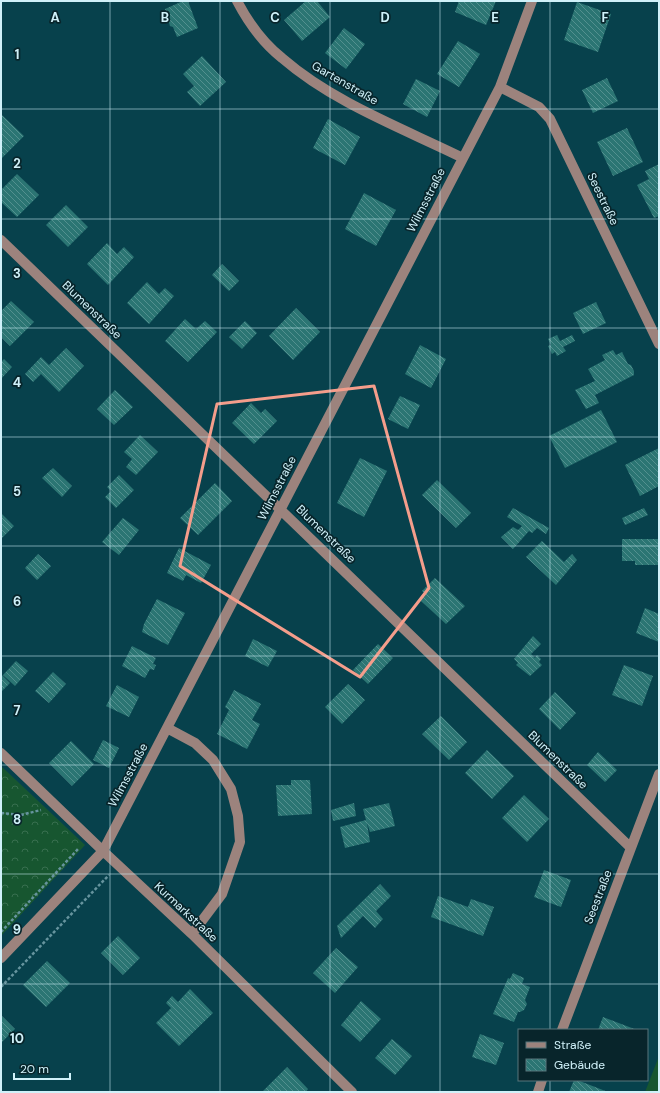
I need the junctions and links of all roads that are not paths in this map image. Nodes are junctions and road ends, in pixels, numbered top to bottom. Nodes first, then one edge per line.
1 (237, 1) edge
2 (532, 1) edge
3 (500, 87) junction
4 (463, 158) junction
5 (1, 240) edge
6 (659, 344) edge
7 (281, 509) junction
8 (167, 728) junction
9 (1, 753) edge
10 (659, 774) edge
11 (631, 848) junction
12 (103, 851) junction
13 (192, 934) junction
14 (1, 958) edge
15 (562, 1029) edge
16 (542, 1081) edge
17 (352, 1092) edge
18 (538, 1092) edge

1 - 4 street, Gartenstraße
2 - 3 street, Wilmsstraße
3 - 4 street, Wilmsstraße
3 - 6 street, Seestraße
4 - 7 street, Wilmsstraße
5 - 7 street, Blumenstraße
7 - 8 street, Wilmsstraße
7 - 11 street, Blumenstraße
8 - 12 street, Wilmsstraße
8 - 13 street
9 - 12 street, Kurmarkstraße
10 - 11 street, Seestraße
11 - 15 street, Seestraße
12 - 13 street, Kurmarkstraße
12 - 14 street, Wilmsstraße
13 - 17 street, Kurmarkstraße
16 - 18 street

